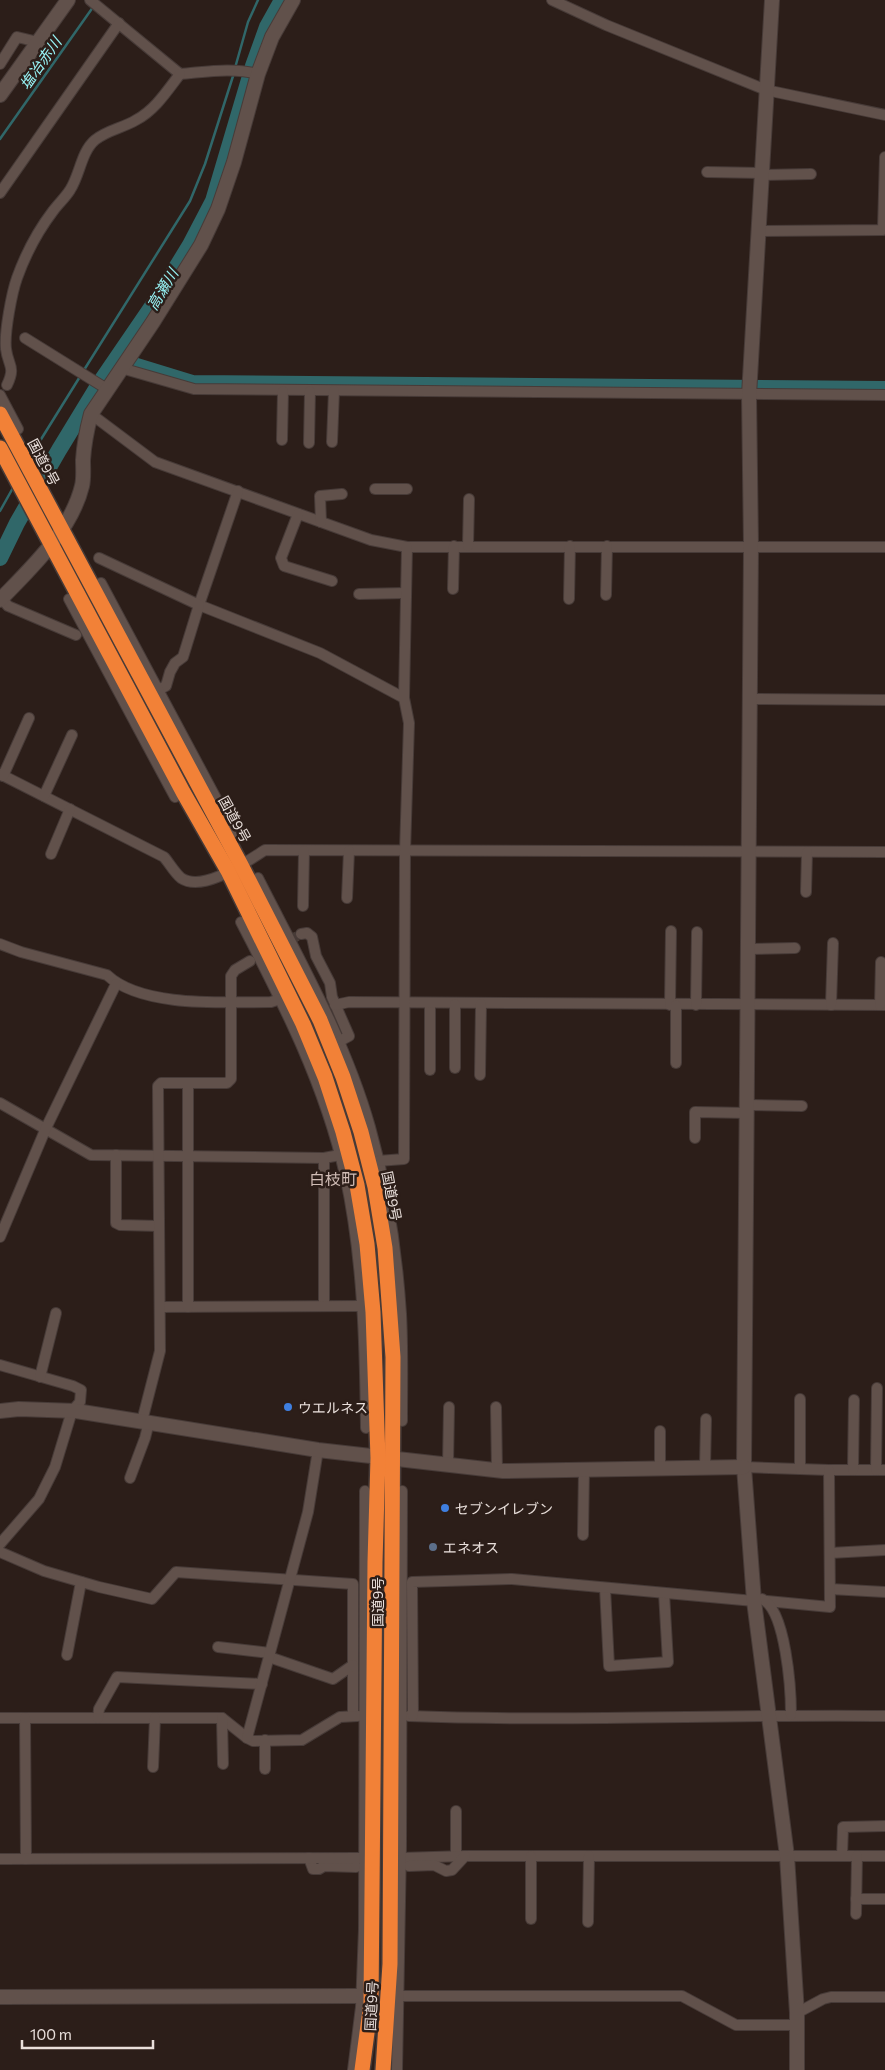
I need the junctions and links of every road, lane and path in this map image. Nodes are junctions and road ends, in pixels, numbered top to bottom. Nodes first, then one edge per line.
1 (68, 0) edge
2 (90, 0) edge
3 (293, 0) edge
4 (772, 0) edge
5 (558, 1) edge
6 (119, 23) junction
7 (38, 42) junction
8 (0, 64) edge
9 (180, 74) junction
10 (258, 74) junction
11 (766, 90) junction
12 (0, 95) edge
13 (885, 115) edge
14 (885, 158) edge
15 (707, 172) dead end
16 (761, 174) junction
17 (811, 174) dead end
18 (0, 193) edge
19 (758, 231) junction
20 (4, 322) edge
21 (25, 338) dead end
22 (121, 368) junction
23 (8, 384) dead end
24 (107, 389) junction
25 (334, 390) junction
26 (282, 391) junction
27 (310, 391) junction
28 (0, 395) edge
29 (749, 395) junction
30 (885, 395) edge
31 (5, 413) edge
32 (91, 414) junction
33 (282, 440) dead end
34 (332, 442) dead end
35 (309, 443) dead end
36 (1, 450) edge
37 (374, 489) dead end
38 (407, 489) dead end
39 (238, 491) junction
40 (342, 494) dead end
41 (469, 499) dead end
42 (298, 514) junction
43 (321, 522) junction
44 (61, 530) junction
45 (51, 543) junction
46 (454, 546) junction
47 (468, 546) junction
48 (570, 546) junction
49 (607, 546) junction
50 (751, 546) junction
51 (406, 547) junction
52 (885, 547) edge
53 (100, 558) dead end
54 (332, 581) dead end
55 (100, 583) dead end
56 (453, 589) dead end
57 (406, 593) junction
58 (359, 594) dead end
59 (606, 595) dead end
60 (1, 599) edge
61 (68, 599) dead end
62 (569, 599) dead end
63 (199, 605) junction
64 (114, 629) junction
65 (76, 635) dead end
66 (131, 640) junction
67 (103, 641) junction
68 (102, 661) junction
69 (158, 690) junction
70 (404, 698) junction
71 (750, 700) junction
72 (885, 700) edge
73 (29, 718) dead end
74 (72, 735) dead end
75 (188, 748) junction
76 (186, 764) junction
77 (1, 775) edge
78 (179, 794) junction
79 (44, 796) junction
80 (70, 809) junction
81 (234, 832) dead end
82 (304, 851) junction
83 (349, 851) junction
84 (405, 852) junction
85 (749, 852) junction
86 (807, 852) junction
87 (885, 852) edge
88 (51, 854) dead end
89 (234, 868) junction
90 (258, 878) dead end
91 (806, 892) dead end
92 (347, 898) dead end
93 (264, 900) junction
94 (303, 906) dead end
95 (241, 922) dead end
96 (671, 931) dead end
97 (697, 932) dead end
98 (301, 934) dead end
99 (833, 943) dead end
100 (0, 944) edge
101 (795, 948) dead end
102 (748, 949) junction
103 (270, 957) junction
104 (250, 961) tunnel mouth
105 (881, 962) dead end
106 (268, 974) junction
107 (116, 984) junction
108 (280, 998) junction
109 (231, 1002) junction
110 (404, 1004) junction
111 (430, 1004) junction
112 (455, 1004) junction
113 (481, 1004) junction
114 (747, 1004) junction
115 (335, 1005) junction
116 (673, 1005) junction
117 (696, 1005) junction
118 (831, 1005) junction
119 (883, 1005) edge
120 (338, 1042) junction
121 (303, 1048) junction
122 (317, 1058) junction
123 (676, 1063) dead end
124 (455, 1068) dead end
125 (430, 1070) dead end
126 (480, 1075) dead end
127 (188, 1083) junction
128 (0, 1103) edge
129 (802, 1106) dead end
130 (747, 1109) junction
131 (46, 1128) junction
132 (695, 1138) dead end
133 (340, 1155) junction
134 (116, 1156) junction
135 (158, 1156) junction
136 (188, 1157) junction
137 (324, 1158) junction
138 (378, 1161) junction
139 (351, 1208) junction
140 (363, 1222) junction
141 (159, 1226) junction
142 (0, 1237) edge
143 (160, 1306) junction
144 (188, 1306) junction
145 (324, 1306) junction
146 (363, 1306) junction
147 (56, 1313) dead end
148 (397, 1351) junction
149 (0, 1366) edge
150 (40, 1377) junction
151 (365, 1384) junction
152 (877, 1388) dead end
153 (376, 1398) junction
154 (800, 1399) dead end
155 (854, 1400) dead end
156 (449, 1407) dead end
157 (496, 1407) dead end
158 (0, 1411) edge
159 (72, 1411) junction
160 (706, 1419) dead end
161 (146, 1421) junction
162 (402, 1421) dead end
163 (366, 1428) dead end
164 (660, 1431) dead end
165 (318, 1450) junction
166 (378, 1458) junction
167 (394, 1460) junction
168 (448, 1465) junction
169 (744, 1466) junction
170 (705, 1467) junction
171 (660, 1468) junction
172 (800, 1469) junction
173 (584, 1470) junction
174 (829, 1470) junction
175 (853, 1470) junction
176 (881, 1470) edge
177 (497, 1471) junction
178 (130, 1478) dead end
179 (365, 1491) dead end
180 (402, 1491) dead end
181 (398, 1522) junction
182 (584, 1535) dead end
183 (0, 1544) edge
184 (885, 1550) edge
185 (0, 1552) edge
186 (830, 1553) junction
187 (375, 1562) junction
188 (365, 1576) junction
189 (289, 1581) junction
190 (81, 1582) junction
191 (605, 1588) junction
192 (830, 1590) junction
193 (885, 1592) edge
194 (664, 1593) junction
195 (761, 1601) junction
196 (393, 1638) junction
197 (218, 1646) dead end
198 (402, 1652) junction
199 (66, 1655) dead end
200 (270, 1655) junction
201 (353, 1665) junction
202 (364, 1671) junction
203 (262, 1684) junction
204 (374, 1685) junction
205 (770, 1714) junction
206 (791, 1715) junction
207 (358, 1716) junction
208 (402, 1716) junction
209 (413, 1716) junction
210 (885, 1716) edge
211 (0, 1718) edge
212 (25, 1718) junction
213 (98, 1718) junction
214 (154, 1718) junction
215 (222, 1718) junction
216 (247, 1738) junction
217 (265, 1740) junction
218 (223, 1764) dead end
219 (152, 1767) dead end
220 (265, 1770) dead end
221 (369, 1783) junction
222 (456, 1811) dead end
223 (885, 1826) edge
224 (396, 1841) junction
225 (461, 1856) junction
226 (531, 1856) junction
227 (589, 1856) junction
228 (787, 1856) junction
229 (842, 1856) junction
230 (857, 1856) junction
231 (885, 1856) edge
232 (309, 1858) junction
233 (364, 1858) junction
234 (401, 1858) junction
235 (0, 1859) edge
236 (26, 1859) junction
237 (409, 1866) dead end
238 (356, 1867) dead end
239 (856, 1899) junction
240 (884, 1899) dead end
241 (856, 1914) dead end
242 (531, 1919) dead end
243 (588, 1922) dead end
244 (368, 1935) junction
245 (361, 1996) junction
246 (398, 1996) junction
247 (885, 1996) edge
248 (0, 1997) edge
249 (797, 2019) junction
250 (397, 2024) junction
251 (385, 2040) junction
252 (353, 2070) edge
253 (362, 2070) edge
254 (383, 2070) edge
255 (397, 2070) edge
256 (797, 2070) edge

1 - 7 street
2 - 6 street
3 - 10 street
4 - 11 street
5 - 11 street
6 - 9 street
6 - 18 street
7 - 8 street
7 - 12 street
9 - 10 street
9 - 20 street
10 - 22 street
11 - 13 street
11 - 16 street
14 - 19 street
15 - 16 street
16 - 17 street
16 - 19 street
19 - 29 street
20 - 23 street
21 - 24 street
22 - 24 street
22 - 26 street
24 - 32 street
25 - 27 street
25 - 29 street
25 - 34 street
26 - 27 street
26 - 33 street
27 - 35 street
28 - 31 street
29 - 30 street
29 - 50 street
31 - 44 highway, 国道9号
32 - 39 street
32 - 44 street
36 - 45 highway, 国道9号
37 - 38 street
39 - 42 street
39 - 63 street
40 - 43 street
41 - 47 street
42 - 43 street
42 - 54 street
43 - 51 street
44 - 45 street
44 - 64 highway, 国道9号
45 - 60 street
45 - 67 highway, 国道9号
46 - 47 street
46 - 51 street
46 - 56 street
47 - 48 street
48 - 49 street
48 - 62 street
49 - 50 street
49 - 59 street
50 - 52 street
50 - 71 street
51 - 57 street
53 - 63 street
55 - 66 street
57 - 58 street
57 - 70 street
60 - 65 street
61 - 68 street
63 - 69 street
63 - 70 street
64 - 66 street
64 - 76 highway, 国道9号
66 - 69 street
67 - 68 street
67 - 78 highway, 国道9号
68 - 78 street
69 - 75 street
70 - 84 street
71 - 72 street
71 - 85 street
73 - 77 street
74 - 79 street
75 - 76 street
75 - 81 street
76 - 89 highway, 国道9号
77 - 79 street
78 - 89 highway, 国道9号
79 - 80 street
80 - 88 street
80 - 89 street
82 - 83 street
82 - 89 street
82 - 94 street
83 - 84 street
83 - 92 street
84 - 85 street
84 - 110 street
85 - 86 street
85 - 102 street
86 - 87 street
86 - 91 street
89 - 93 highway, 国道9号
89 - 103 highway, 国道9号
90 - 93 street
93 - 120 street
93 - 148 highway, 国道9号
95 - 106 street
96 - 116 street
97 - 117 street
98 - 115 street
99 - 118 street
100 - 107 street
101 - 102 street
102 - 114 street
103 - 106 street
103 - 122 highway, 国道9号
104 - 109 street
105 - 119 street
106 - 108 street
107 - 109 street
107 - 131 street
108 - 109 street
108 - 121 street
109 - 127 street
110 - 111 street
110 - 115 street
110 - 138 street
111 - 112 street
111 - 125 street
112 - 113 street
112 - 124 street
113 - 116 street
113 - 126 street
114 - 117 street
114 - 118 street
114 - 130 street
115 - 120 street
116 - 117 street
116 - 123 street
118 - 119 street
120 - 138 street
121 - 122 street
121 - 133 street
122 - 140 highway, 国道9号
127 - 135 street
127 - 136 street
128 - 131 street
129 - 130 street
130 - 132 street
130 - 169 street
131 - 134 street
131 - 142 street
133 - 137 street
133 - 139 street
134 - 135 street
134 - 141 street
135 - 136 street
135 - 141 street
136 - 137 street
136 - 144 street
137 - 145 street
138 - 148 street
139 - 140 street
139 - 146 street
140 - 153 highway, 国道9号
141 - 143 street
143 - 144 street
143 - 161 street
144 - 145 street
145 - 146 street
146 - 151 street
147 - 150 street
148 - 162 street
148 - 167 highway, 国道9号
149 - 150 street
150 - 159 street
151 - 153 street
151 - 163 street
152 - 176 street
153 - 166 highway, 国道9号
154 - 172 street
155 - 175 street
156 - 168 street
157 - 177 street
158 - 159 street
159 - 161 street
159 - 183 street
160 - 170 street
161 - 165 street
161 - 178 street
164 - 171 street
165 - 166 street
165 - 189 street
166 - 167 street
166 - 187 highway, 国道9号
167 - 168 street
167 - 181 highway, 国道9号
168 - 177 street
169 - 170 street
169 - 172 street
169 - 195 street
170 - 171 street
171 - 173 street
172 - 174 street
173 - 177 street
173 - 182 street
174 - 175 street
174 - 186 street
175 - 176 street
179 - 188 street
180 - 181 street
181 - 196 highway, 国道9号
181 - 198 street
184 - 186 street
185 - 190 street
186 - 192 street
187 - 188 street
187 - 204 highway, 国道9号
188 - 202 street
189 - 190 street
189 - 200 street
189 - 201 street
190 - 199 street
191 - 194 street
191 - 194 street
191 - 209 street
192 - 193 street
192 - 195 street
194 - 195 street
195 - 205 street
195 - 206 street
196 - 198 street
196 - 224 highway, 国道9号
197 - 200 street
198 - 208 street
200 - 201 street
200 - 203 street
201 - 207 street
202 - 204 street
202 - 207 street
203 - 213 street
203 - 216 street
204 - 221 highway, 国道9号
205 - 206 street
205 - 209 street
205 - 228 street
206 - 210 street
207 - 217 street
207 - 221 street
208 - 209 street
208 - 224 street
211 - 212 street
212 - 213 street
212 - 236 street
213 - 214 street
214 - 215 street
214 - 219 street
215 - 216 street
215 - 218 street
216 - 217 street
217 - 220 street
221 - 233 street
221 - 244 highway, 国道9号
222 - 225 street
223 - 229 street
224 - 234 street
224 - 251 highway, 国道9号
225 - 226 street
225 - 234 street
225 - 237 street
226 - 227 street
226 - 242 street
227 - 228 street
227 - 243 street
228 - 229 street
228 - 249 street
229 - 230 street
230 - 231 street
230 - 239 street
232 - 233 street
232 - 236 street
232 - 238 street
233 - 244 street
234 - 246 street
235 - 236 street
239 - 240 street
239 - 241 street
244 - 245 street
244 - 253 highway, 国道9号
245 - 248 street
245 - 252 street
246 - 249 street
246 - 250 street
247 - 249 street
249 - 256 street
250 - 251 street
250 - 255 street
251 - 254 highway, 国道9号

